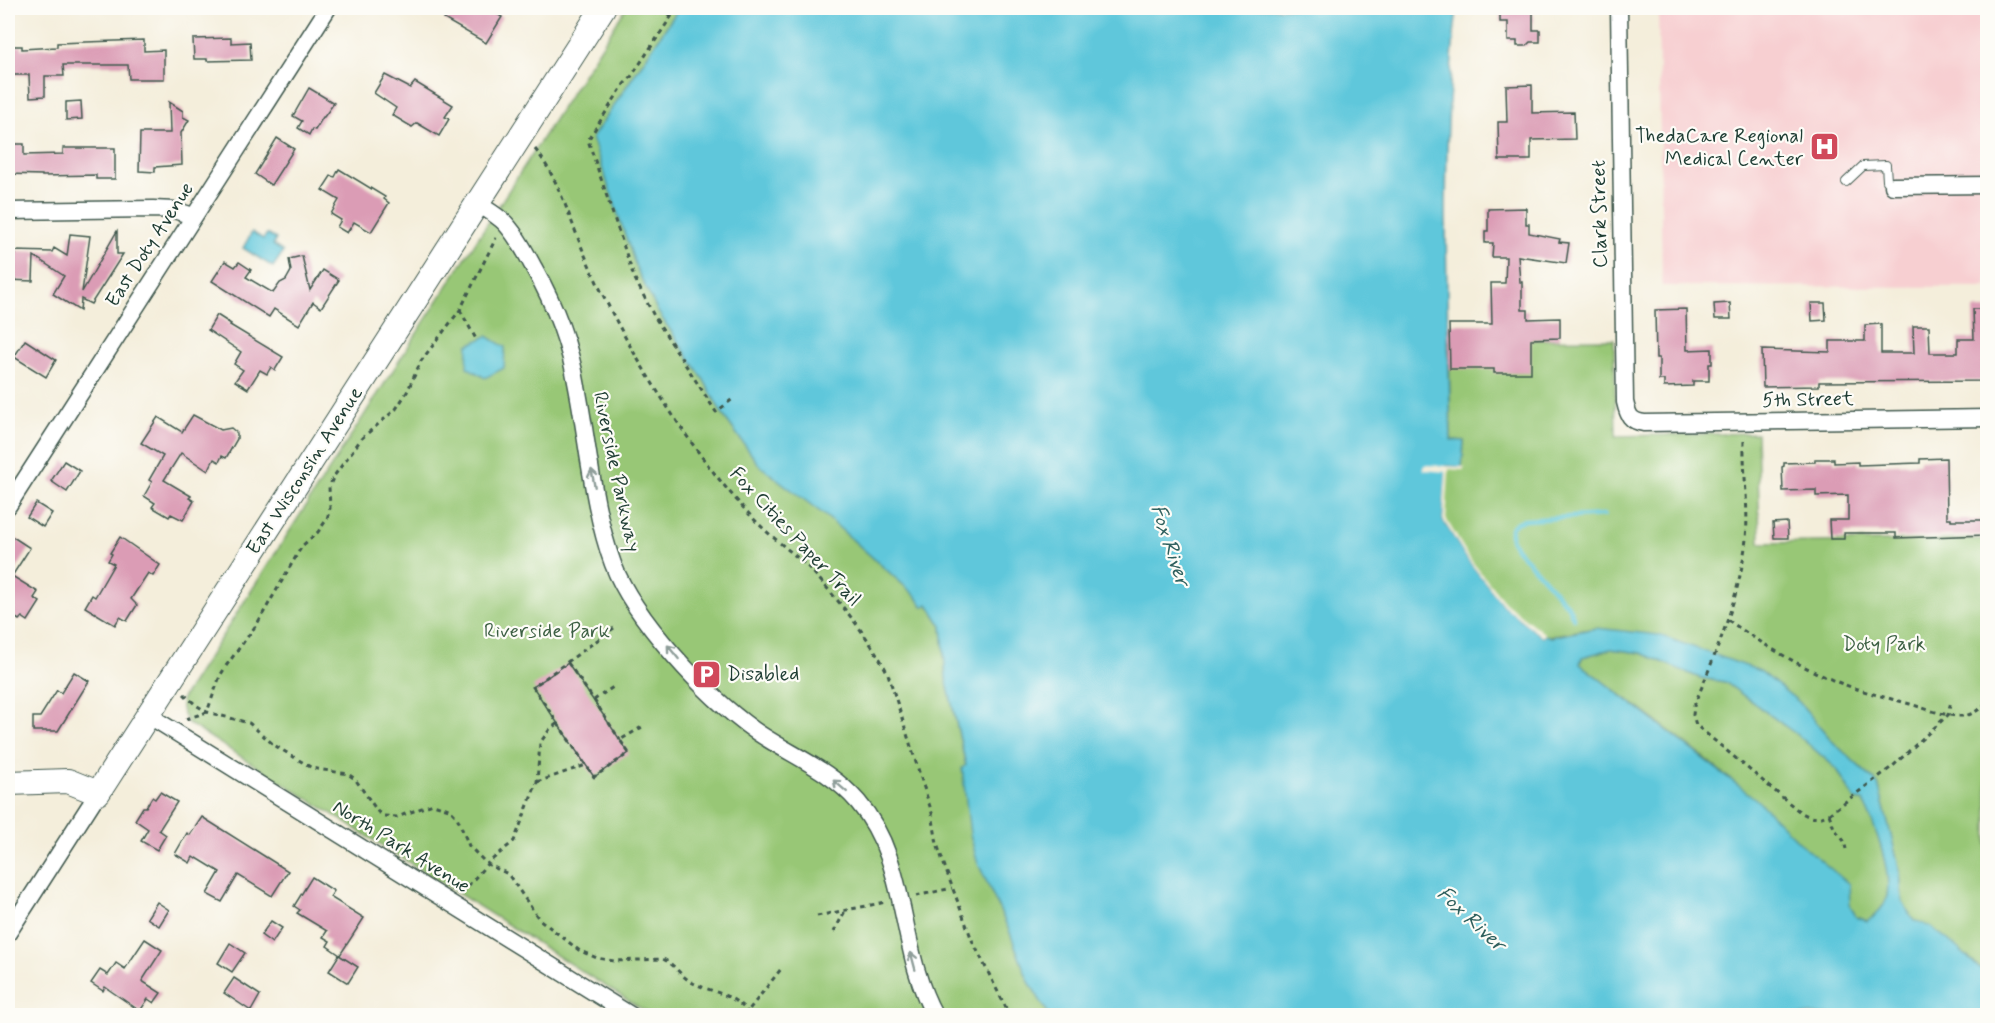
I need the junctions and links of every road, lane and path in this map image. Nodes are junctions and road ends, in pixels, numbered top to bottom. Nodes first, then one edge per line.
1 (328, 8) edge
2 (603, 8) edge
3 (660, 8) edge
4 (677, 8) edge
5 (1619, 8) edge
6 (672, 16) junction
7 (520, 136) junction
8 (1846, 182) dead end
9 (1988, 185) edge
10 (1893, 186) joint
11 (477, 203) junction
12 (8, 211) edge
13 (193, 216) junction
14 (498, 231) dead end
15 (460, 310) junction
16 (476, 339) dead end
17 (734, 398) dead end
18 (1630, 418) joint
19 (1988, 418) edge
20 (1744, 441) dead end
21 (8, 506) edge
22 (1728, 620) junction
23 (614, 628) dead end
24 (568, 663) junction
25 (616, 685) dead end
26 (184, 694) dead end
27 (594, 700) junction
28 (1951, 701) dead end
29 (1988, 703) edge
30 (207, 712) junction
31 (148, 715) junction
32 (1948, 715) junction
33 (558, 723) dead end
34 (642, 727) dead end
35 (177, 734) junction
36 (620, 740) junction
37 (586, 765) dead end
38 (8, 783) edge
39 (537, 783) junction
40 (98, 793) junction
41 (1829, 814) junction
42 (1846, 849) dead end
43 (487, 864) junction
44 (453, 904) junction
45 (845, 911) dead end
46 (834, 932) dead end
47 (8, 933) edge
48 (781, 969) dead end
49 (747, 1011) junction
50 (632, 1016) edge
51 (744, 1016) edge
52 (750, 1016) edge
53 (934, 1016) edge
54 (1010, 1016) edge

1 - 13 street, East Doty Avenue
2 - 7 main road, East Wisconsin Avenue
3 - 6 path
4 - 6 path
5 - 18 street, Clark Street
6 - 17 path
7 - 11 main road, East Wisconsin Avenue
7 - 54 path, Fox Cities Paper Trail
8 - 10 lane
9 - 10 street
11 - 31 main road, East Wisconsin Avenue
53 -> 11 street, Riverside Parkway
12 - 13 street
13 - 21 street, East Doty Avenue
14 - 15 path
15 - 16 path
15 - 30 path
18 - 19 street, 5th Street
20 - 22 path
22 - 32 path
22 - 41 path
23 - 24 path
24 - 27 path
24 - 36 path
25 - 27 path
26 - 30 path
27 - 36 path
28 - 32 path
29 - 32 path
30 - 35 path
30 - 43 path
31 - 35 street, North Park Avenue
31 - 40 main road, East Wisconsin Avenue
32 - 41 path
33 - 39 path
34 - 36 path
35 - 44 street, North Park Avenue
37 - 39 path
38 - 40 main road
39 - 43 path
40 - 47 street, East Wisconsin Avenue
41 - 42 path
43 - 44 path
43 - 49 path
44 - 50 street, North Park Avenue
45 - 46 path
48 - 49 path
49 - 51 path
49 - 52 path

